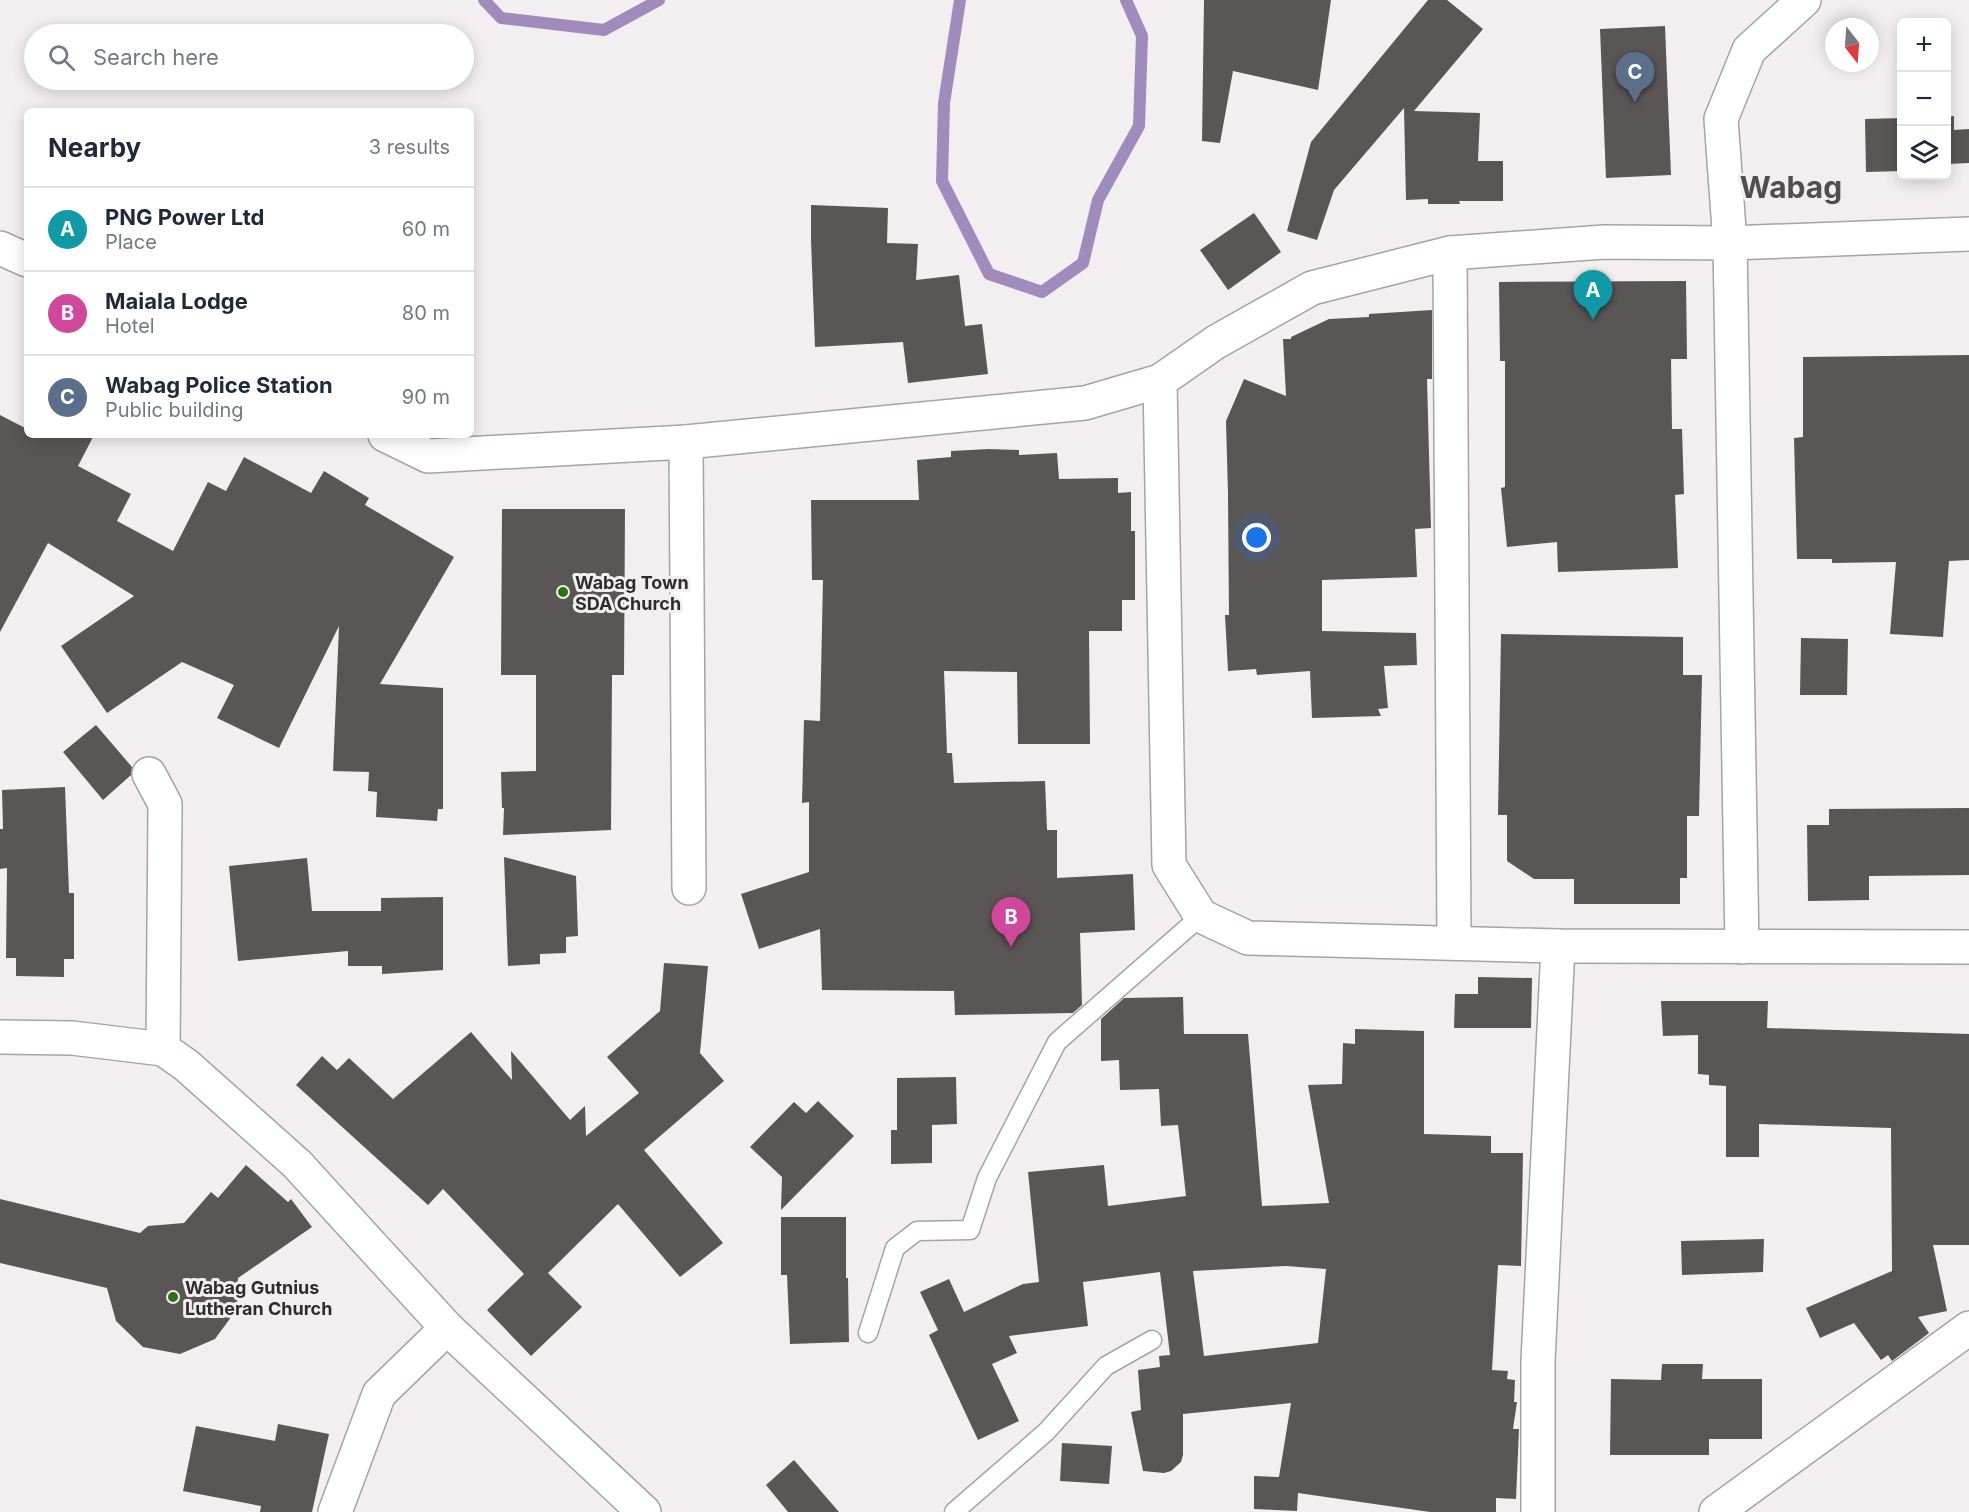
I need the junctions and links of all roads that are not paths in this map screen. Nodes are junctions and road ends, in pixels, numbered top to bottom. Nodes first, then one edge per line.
1 (1804, 0) edge
2 (1969, 234) edge
3 (1730, 243) junction
4 (0, 248) edge
5 (1450, 254) junction
6 (24, 259) edge
7 (1160, 381) junction
8 (391, 438) edge
9 (686, 442) junction
10 (149, 774) dead end
11 (689, 888) dead end
12 (1201, 916) junction
13 (1454, 943) junction
14 (1558, 946) junction
15 (1742, 947) junction
16 (1969, 947) edge
17 (0, 1037) edge
18 (163, 1049) junction
19 (447, 1328) junction
20 (1969, 1328) edge
21 (868, 1333) dead end
22 (1152, 1340) dead end
23 (335, 1512) edge
24 (644, 1512) edge
25 (954, 1512) edge
26 (1539, 1512) edge
27 (1716, 1512) edge

1 - 3 street
2 - 3 street
3 - 5 street
3 - 15 street
4 - 6 street
5 - 7 street
5 - 13 street
7 - 9 street
7 - 12 street
8 - 9 street
9 - 11 street
10 - 18 street
12 - 13 street
12 - 21 lane
13 - 14 street
14 - 15 street
14 - 26 street
15 - 16 street
17 - 18 street
18 - 19 street
19 - 23 street
19 - 24 street
20 - 27 street
22 - 25 lane

